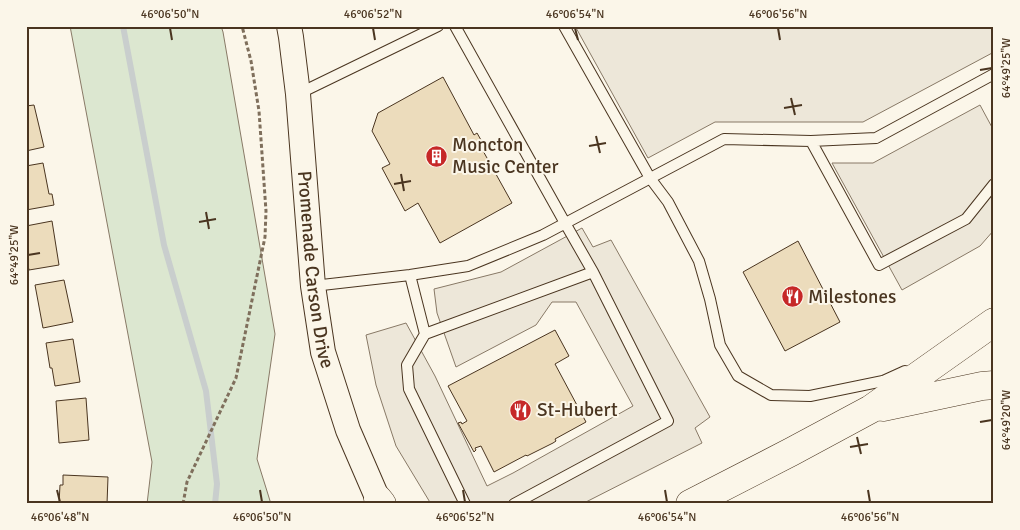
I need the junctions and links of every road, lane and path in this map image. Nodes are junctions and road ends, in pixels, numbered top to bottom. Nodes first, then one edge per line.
1 (242, 26) edge
2 (289, 26) edge
3 (455, 26) edge
4 (564, 26) edge
5 (433, 27) edge
6 (994, 74) edge
7 (298, 94) junction
8 (811, 141) junction
9 (650, 178) junction
10 (994, 184) edge
11 (565, 223) junction
12 (593, 272) junction
13 (410, 275) junction
14 (313, 286) junction
15 (994, 322) edge
16 (425, 334) junction
17 (956, 349) junction
18 (994, 386) edge
19 (871, 409) junction
20 (715, 497) edge
21 (380, 502) edge
22 (183, 504) edge
23 (465, 504) edge
24 (514, 504) edge
25 (690, 504) edge

1 - 22 path
2 - 7 street, Promenade Carson Drive
3 - 11 lane
4 - 9 lane
5 - 7 lane
6 - 8 lane
7 - 14 street, Promenade Carson Drive
8 - 9 lane
8 - 10 lane
9 - 11 lane
9 - 17 lane
11 - 12 lane
11 - 13 lane
12 - 16 lane
12 - 24 lane
13 - 14 lane
13 - 16 lane
14 - 21 street, Promenade Carson Drive
15 - 17 highway
16 - 23 lane
17 - 19 highway
18 - 19 highway
19 - 20 highway
20 - 25 highway

